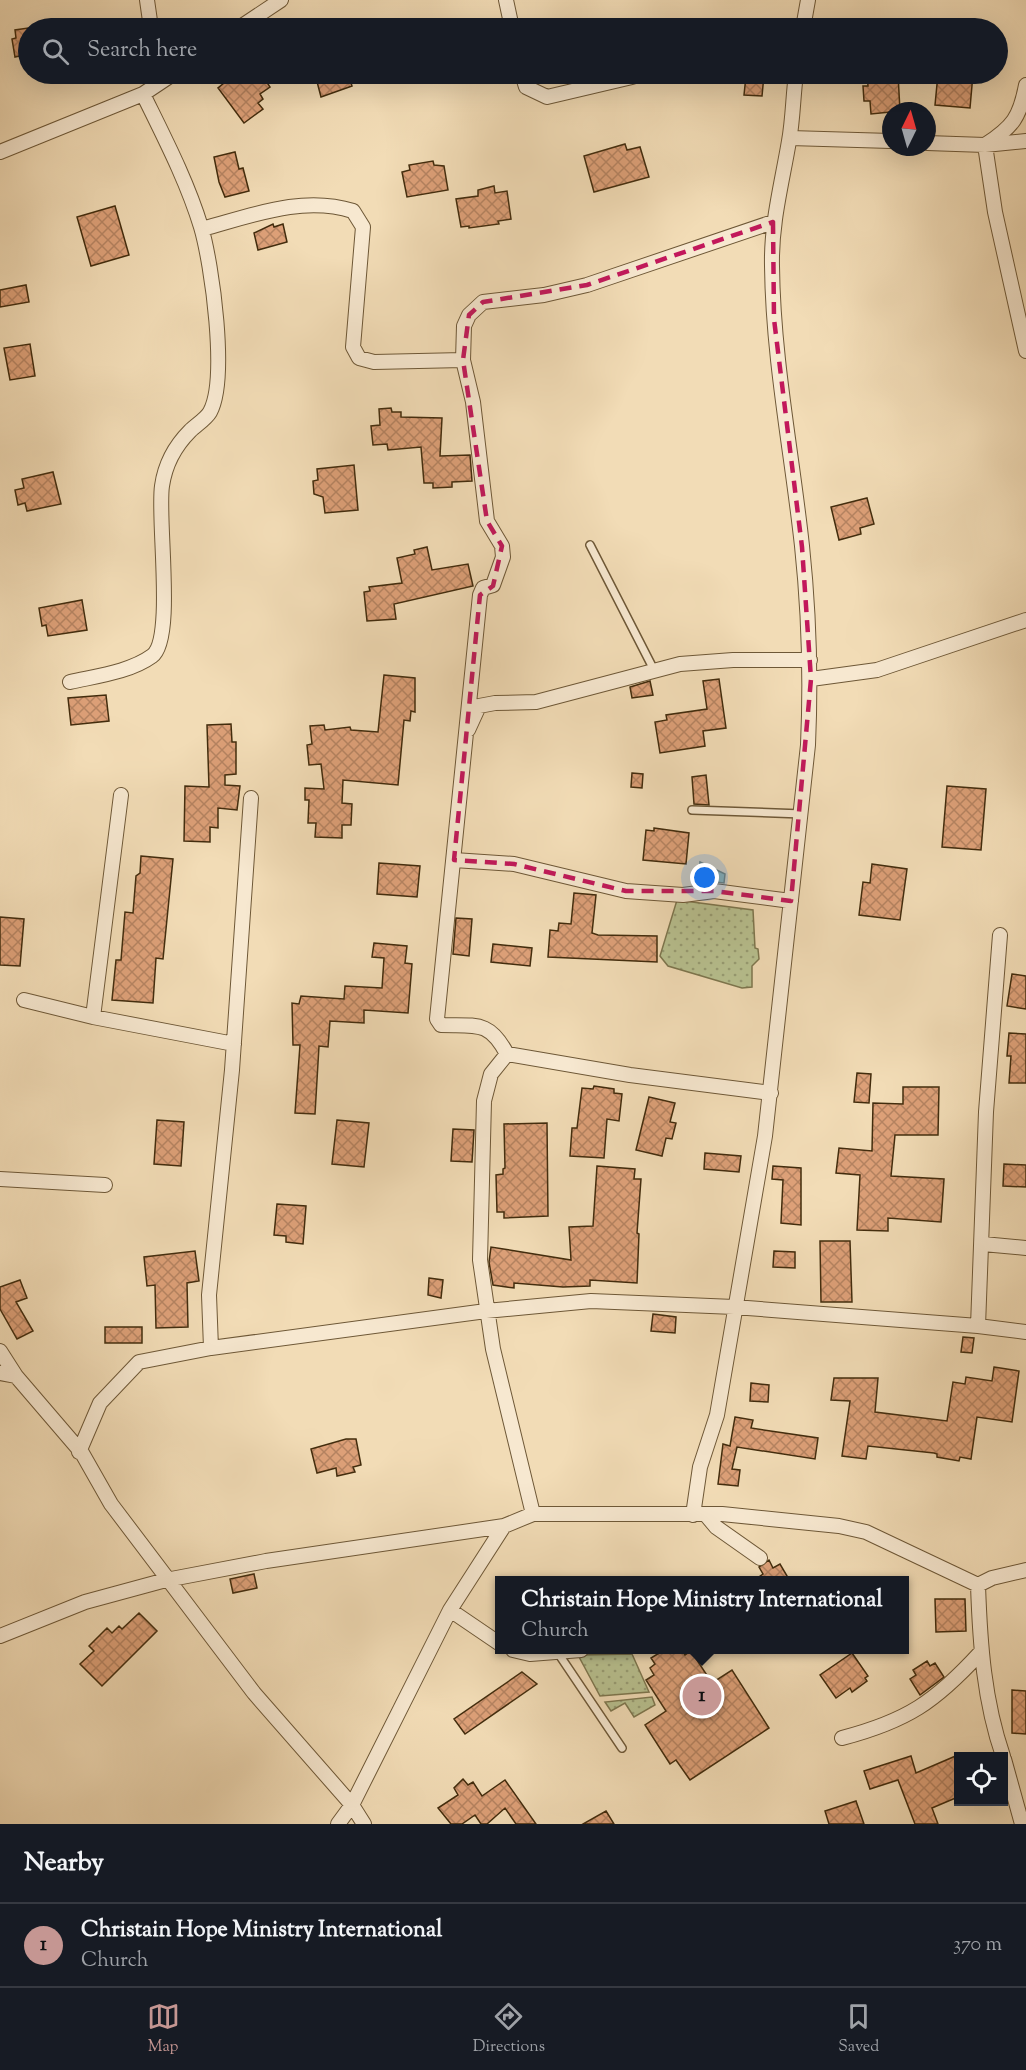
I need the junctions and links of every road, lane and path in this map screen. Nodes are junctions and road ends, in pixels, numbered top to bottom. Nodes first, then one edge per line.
1 (147, 0) edge
2 (281, 0) edge
3 (506, 0) edge
4 (808, 0) edge
5 (150, 18) edge
6 (254, 18) edge
7 (510, 18) edge
8 (805, 18) edge
9 (152, 84) edge
10 (525, 84) edge
11 (603, 84) edge
12 (795, 84) edge
13 (1026, 85) edge
14 (143, 94) junction
15 (790, 138) junction
16 (882, 141) edge
17 (1026, 141) edge
18 (936, 143) edge
19 (986, 145) junction
20 (0, 152) edge
21 (773, 222) junction
22 (202, 229) junction
23 (1026, 351) edge
24 (463, 360) junction
25 (590, 545) dead end
26 (1026, 620) edge
27 (810, 660) junction
28 (654, 670) junction
29 (811, 680) junction
30 (70, 682) dead end
31 (463, 740) junction
32 (121, 795) dead end
33 (251, 798) dead end
34 (692, 810) dead end
35 (802, 814) junction
36 (454, 860) junction
37 (791, 901) junction
38 (1000, 935) dead end
39 (24, 1000) dead end
40 (93, 1017) junction
41 (234, 1044) junction
42 (507, 1054) junction
43 (771, 1093) junction
44 (0, 1179) edge
45 (105, 1185) dead end
46 (983, 1244) junction
47 (1026, 1248) edge
48 (734, 1307) junction
49 (486, 1311) junction
50 (978, 1326) junction
51 (1026, 1332) edge
52 (212, 1348) junction
53 (0, 1351) edge
54 (0, 1372) edge
55 (16, 1376) junction
56 (79, 1452) junction
57 (532, 1514) junction
58 (700, 1515) junction
59 (504, 1526) junction
60 (760, 1558) dead end
61 (1026, 1570) edge
62 (166, 1580) junction
63 (978, 1586) junction
64 (450, 1610) junction
65 (0, 1636) edge
66 (495, 1641) edge
67 (980, 1653) junction
68 (559, 1654) edge
69 (842, 1738) dead end
70 (622, 1748) dead end
71 (1001, 1752) edge
72 (1008, 1769) edge
73 (1020, 1795) edge
74 (352, 1805) junction
75 (338, 1824) edge
76 (364, 1824) edge
77 (1022, 1824) edge

1 - 5 street
2 - 6 street
3 - 7 street
4 - 8 street
9 - 14 street
10 - 11 street
12 - 15 street
13 - 19 street
14 - 20 street
14 - 22 street
15 - 16 street
15 - 21 street
17 - 19 street
18 - 19 street
19 - 23 street
21 - 24 street
21 - 27 street
22 - 24 street
22 - 30 street
24 - 31 street
25 - 28 lane
26 - 29 street
27 - 28 street
27 - 29 street
28 - 31 street
29 - 35 street
31 - 36 street
32 - 40 street
33 - 41 street
34 - 35 lane
35 - 37 street
36 - 37 street
36 - 42 street
37 - 43 street
38 - 46 street
39 - 40 street
40 - 41 street
41 - 52 street
42 - 43 street
42 - 49 street
43 - 48 street
44 - 45 street
46 - 47 street
46 - 50 street
48 - 49 street
48 - 50 street
48 - 58 street
49 - 52 street
49 - 57 street
50 - 51 street
52 - 56 street
53 - 55 street
54 - 55 street
55 - 56 street
56 - 62 street
57 - 58 street
57 - 59 street
58 - 60 street
58 - 63 street
59 - 62 street
59 - 64 street
61 - 63 street
62 - 65 street
62 - 74 street
63 - 67 street
64 - 66 street
64 - 74 street
67 - 69 street
67 - 71 street
68 - 70 lane
72 - 73 street
73 - 77 street
74 - 75 street
74 - 76 street

